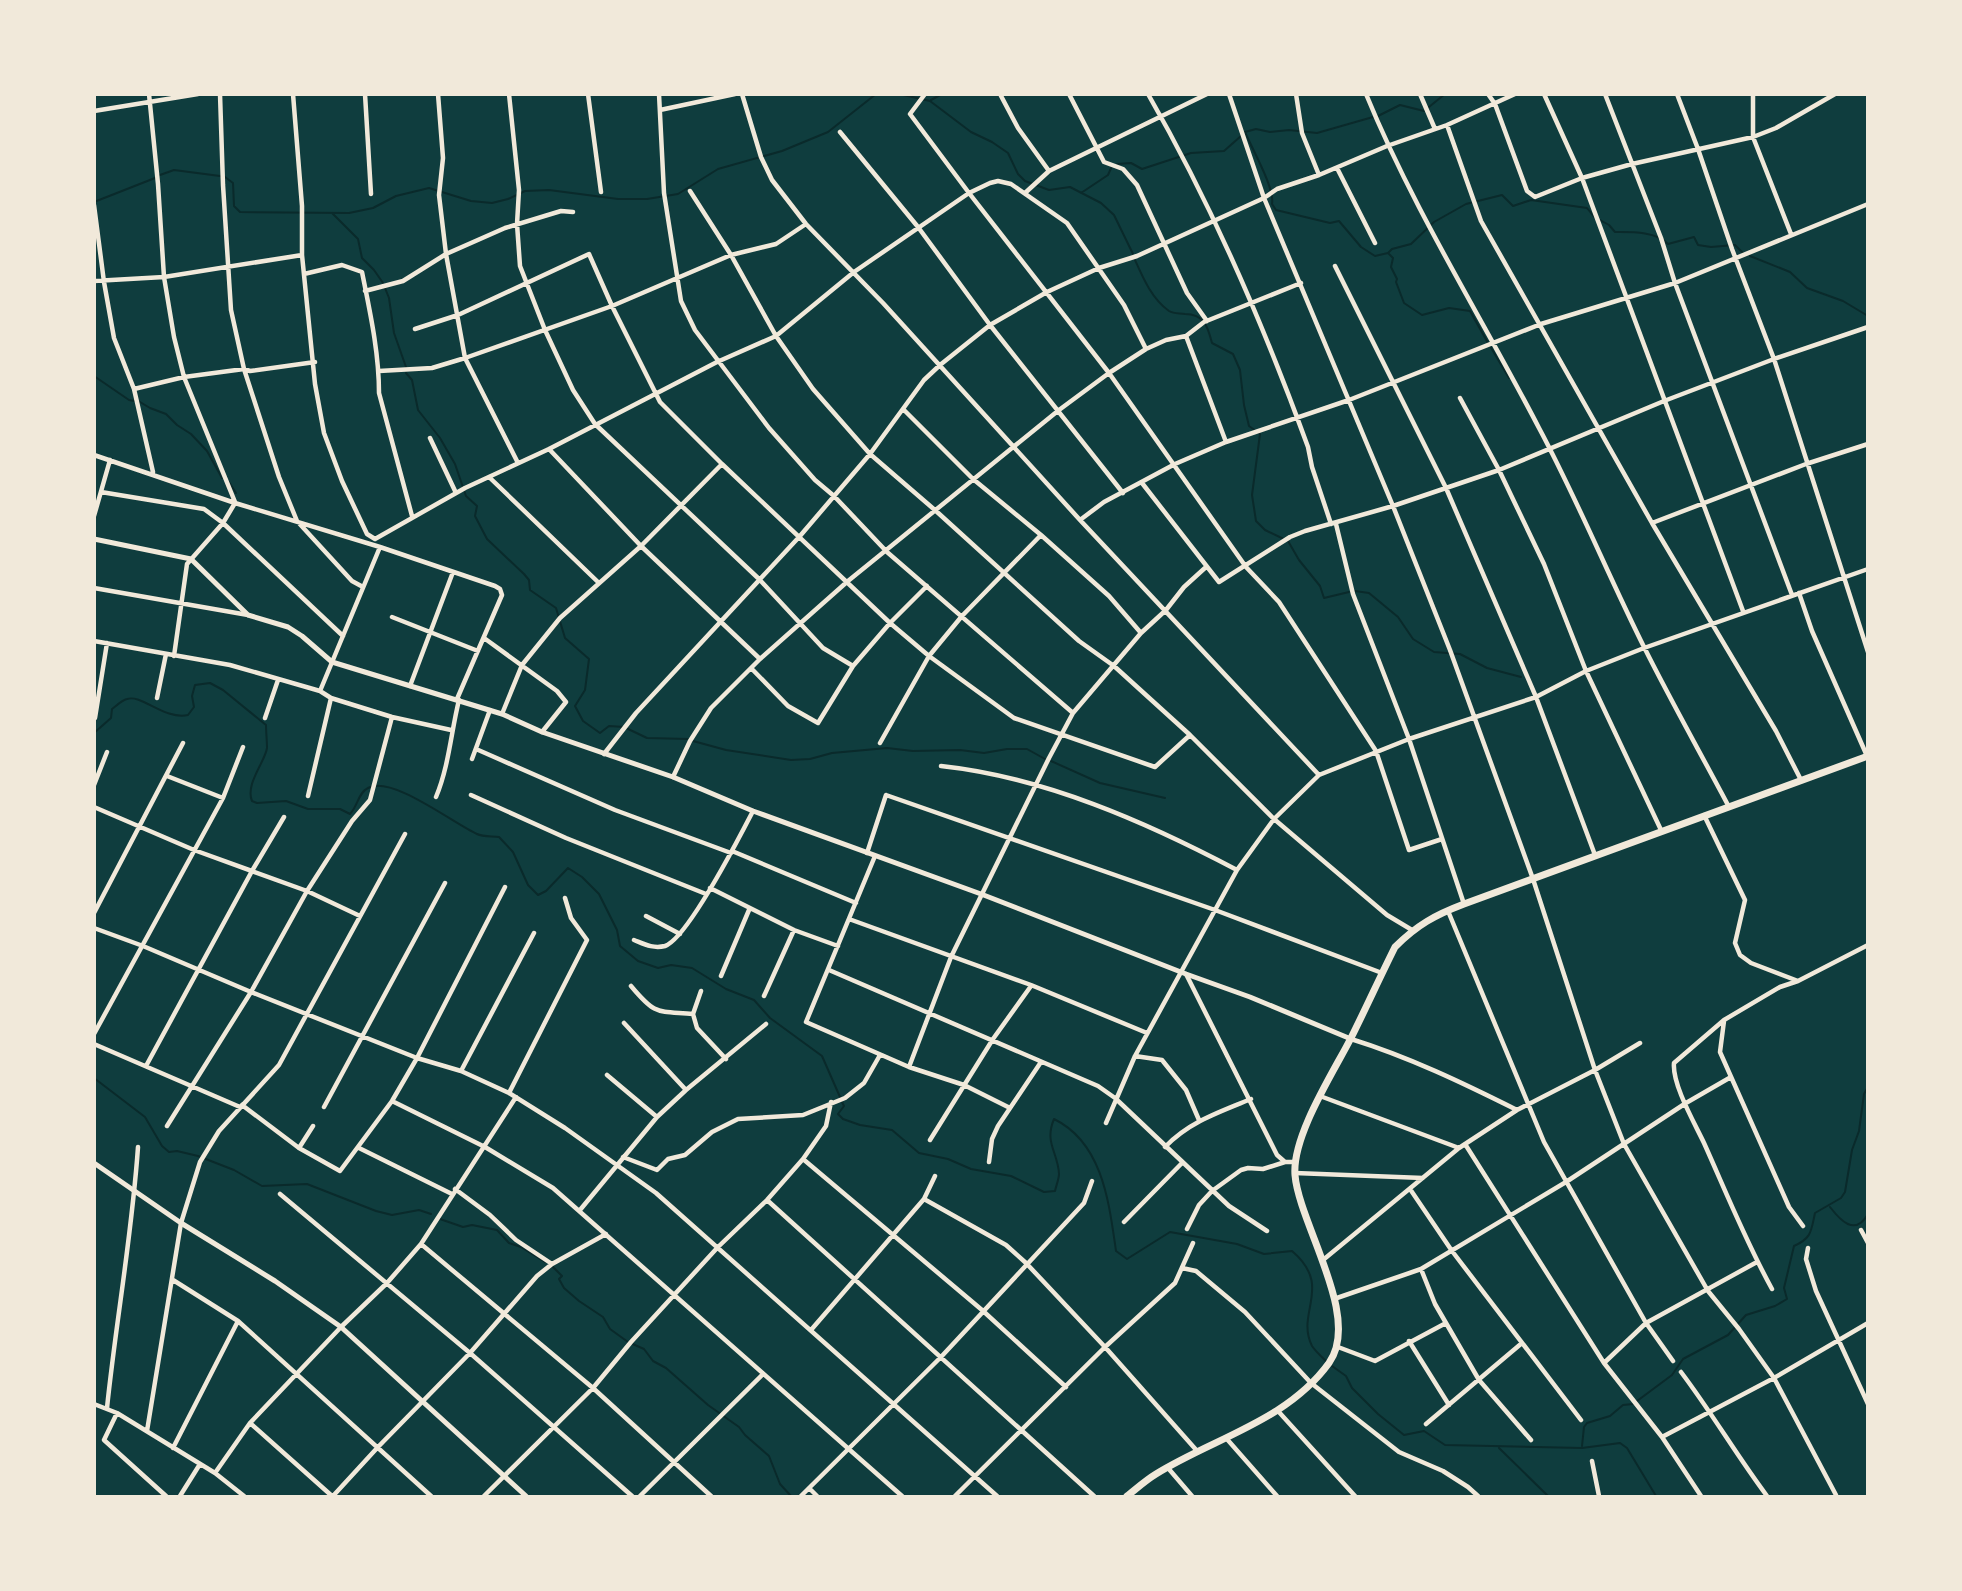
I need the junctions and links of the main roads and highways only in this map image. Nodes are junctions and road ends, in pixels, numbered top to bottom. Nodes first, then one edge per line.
1 (1867, 756) edge
2 (1127, 1496) edge

1 - 2 highway

